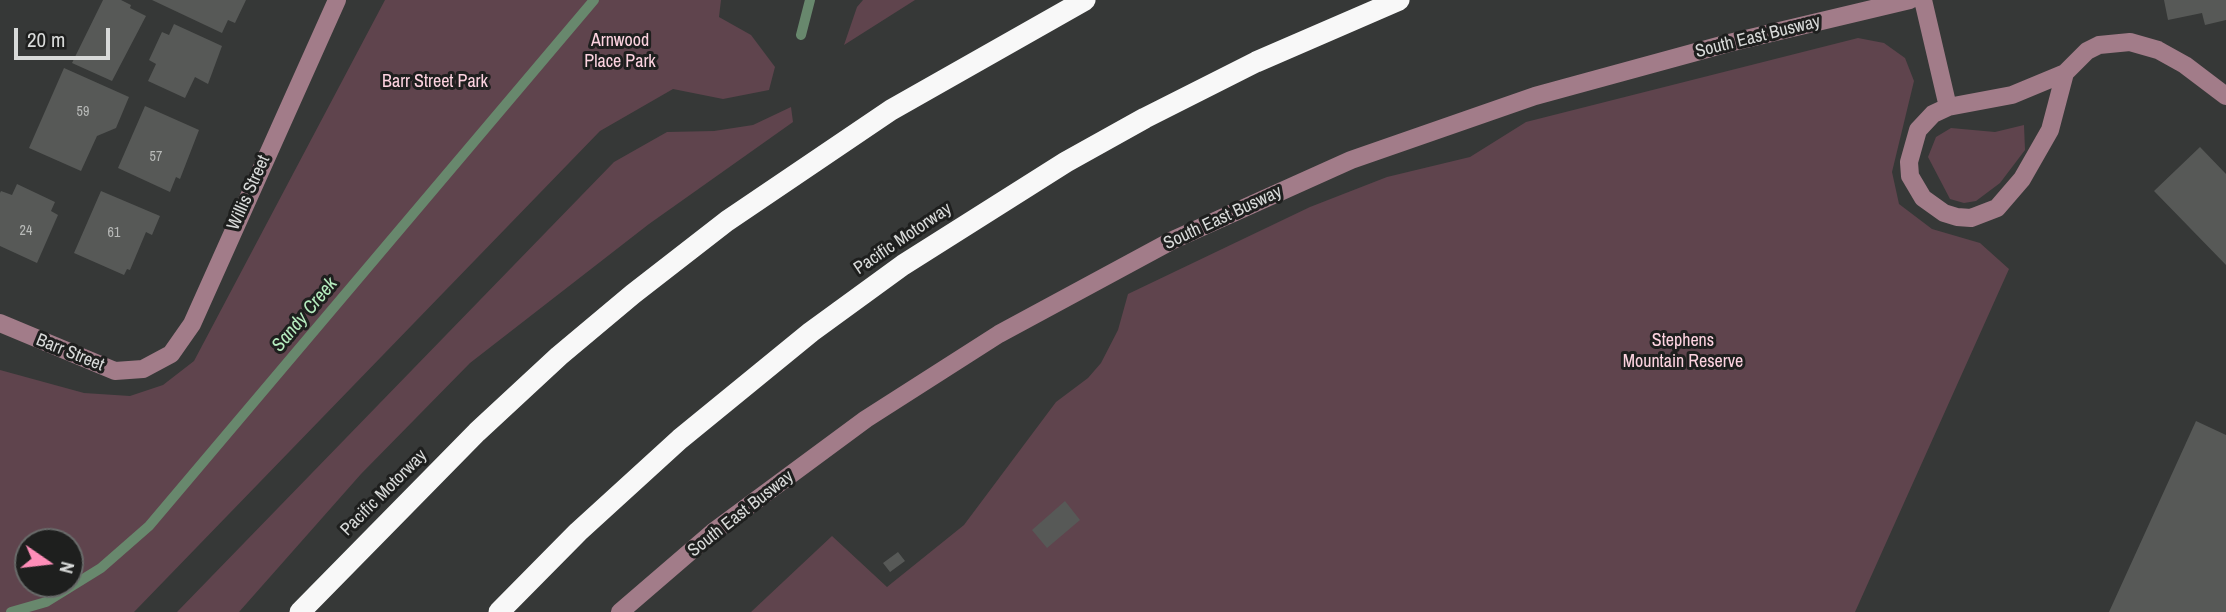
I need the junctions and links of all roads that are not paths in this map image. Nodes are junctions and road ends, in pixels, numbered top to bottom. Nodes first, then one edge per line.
1 (337, 0) edge
2 (1084, 0) edge
3 (1399, 0) edge
4 (1910, 0) edge
5 (1923, 0) edge
6 (2065, 74) junction
7 (2226, 96) edge
8 (1948, 107) junction
9 (0, 323) edge
10 (143, 369) joint
11 (300, 612) edge
12 (499, 612) edge
13 (620, 612) edge

1 - 10 street, Willis Street
2 - 11 highway, Pacific Motorway
3 - 12 highway, Pacific Motorway
4 - 13 street, South East Busway
5 - 8 street
6 - 7 street
6 - 8 street
6 - 8 street
9 - 10 street, Barr Street

